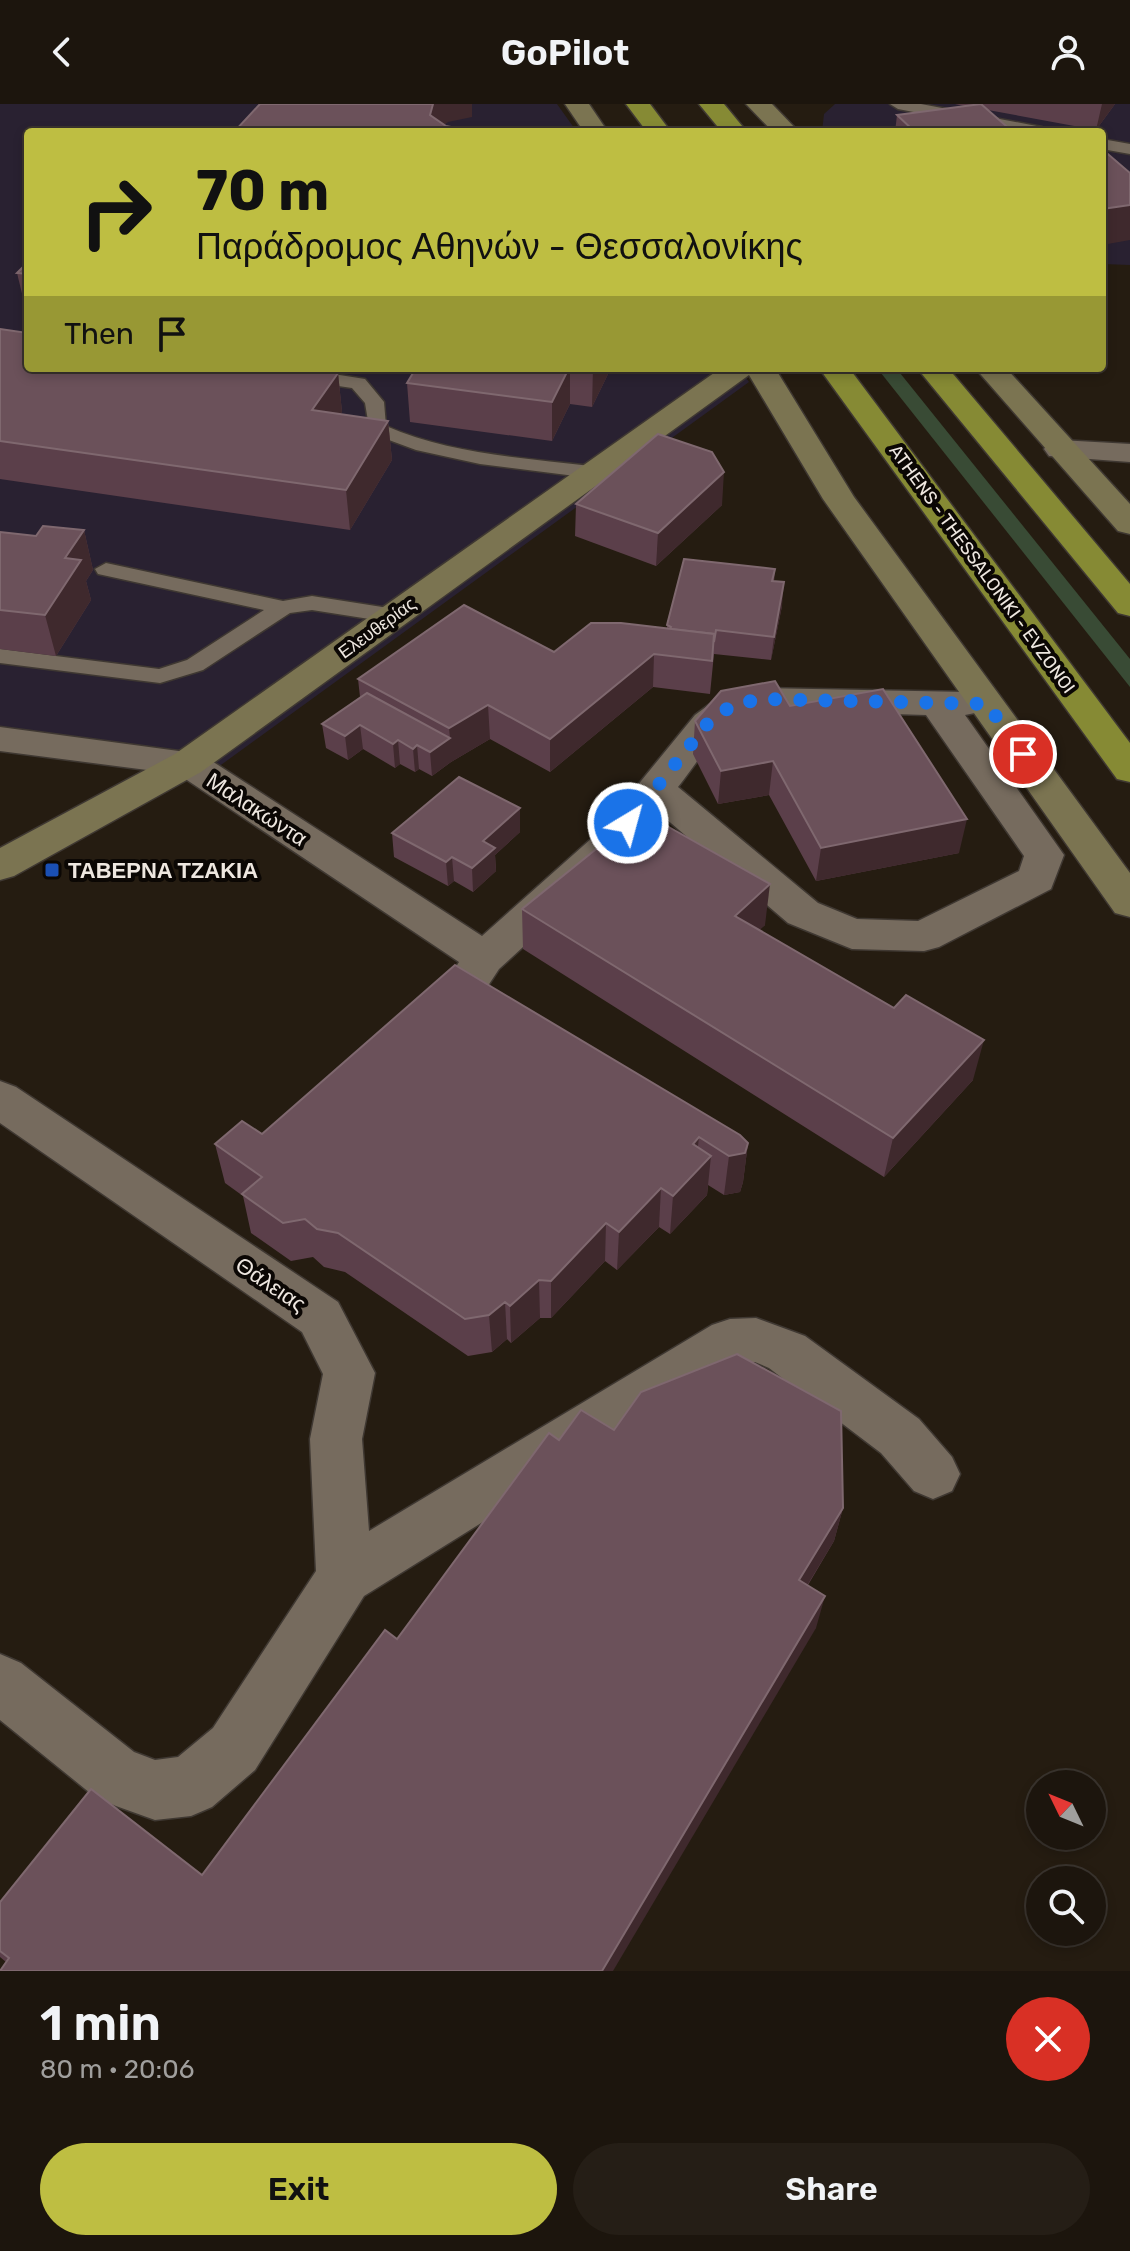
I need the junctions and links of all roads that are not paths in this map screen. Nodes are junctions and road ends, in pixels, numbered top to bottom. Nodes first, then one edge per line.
1 (577, 104) edge
2 (638, 104) edge
3 (711, 104) edge
4 (758, 104) edge
5 (898, 104) edge
6 (788, 122) edge
7 (593, 128) edge
8 (656, 128) edge
9 (732, 128) edge
10 (1021, 128) edge
11 (1106, 145) edge
12 (1130, 149) edge
13 (284, 372) edge
14 (734, 372) edge
15 (762, 372) edge
16 (837, 372) edge
17 (935, 372) edge
18 (993, 372) edge
19 (1060, 449) junction
20 (1130, 453) edge
21 (591, 472) junction
22 (1130, 524) edge
23 (106, 569) dead end
24 (1130, 606) edge
25 (283, 608) junction
26 (395, 616) junction
27 (0, 656) edge
28 (937, 703) junction
29 (987, 704) junction
30 (0, 739) edge
31 (188, 763) junction
32 (1126, 768) edge
33 (655, 788) junction
34 (0, 866) edge
35 (1130, 903) edge
36 (475, 972) junction
37 (505, 1012) edge
38 (432, 1017) edge
39 (0, 1099) edge
40 (933, 1474) dead end
41 (344, 1577) junction
42 (0, 1683) edge

1 - 7 main road
2 - 8 highway
3 - 9 highway
4 - 6 main road
5 - 10 lane
11 - 12 lane
13 - 21 lane
14 - 21 main road, Ελευθερίας
15 - 29 main road
16 - 32 highway, ATHENS - THESSALONIKI - EVZONOI
17 - 24 highway
18 - 19 main road
19 - 20 street
19 - 22 main road
21 - 26 main road, Ελευθερίας
23 - 25 lane
25 - 26 lane
25 - 27 lane
26 - 31 main road, Ελευθερίας
28 - 29 street
28 - 33 street
28 - 33 street
29 - 35 main road
30 - 31 street, Μαλακώντα
31 - 34 main road, Ελευθερίας
31 - 36 street, Μαλακώντα
33 - 36 street
36 - 37 street, Μαλακώντα
36 - 38 street
39 - 41 street, Θάλειας
40 - 41 street
41 - 42 street

